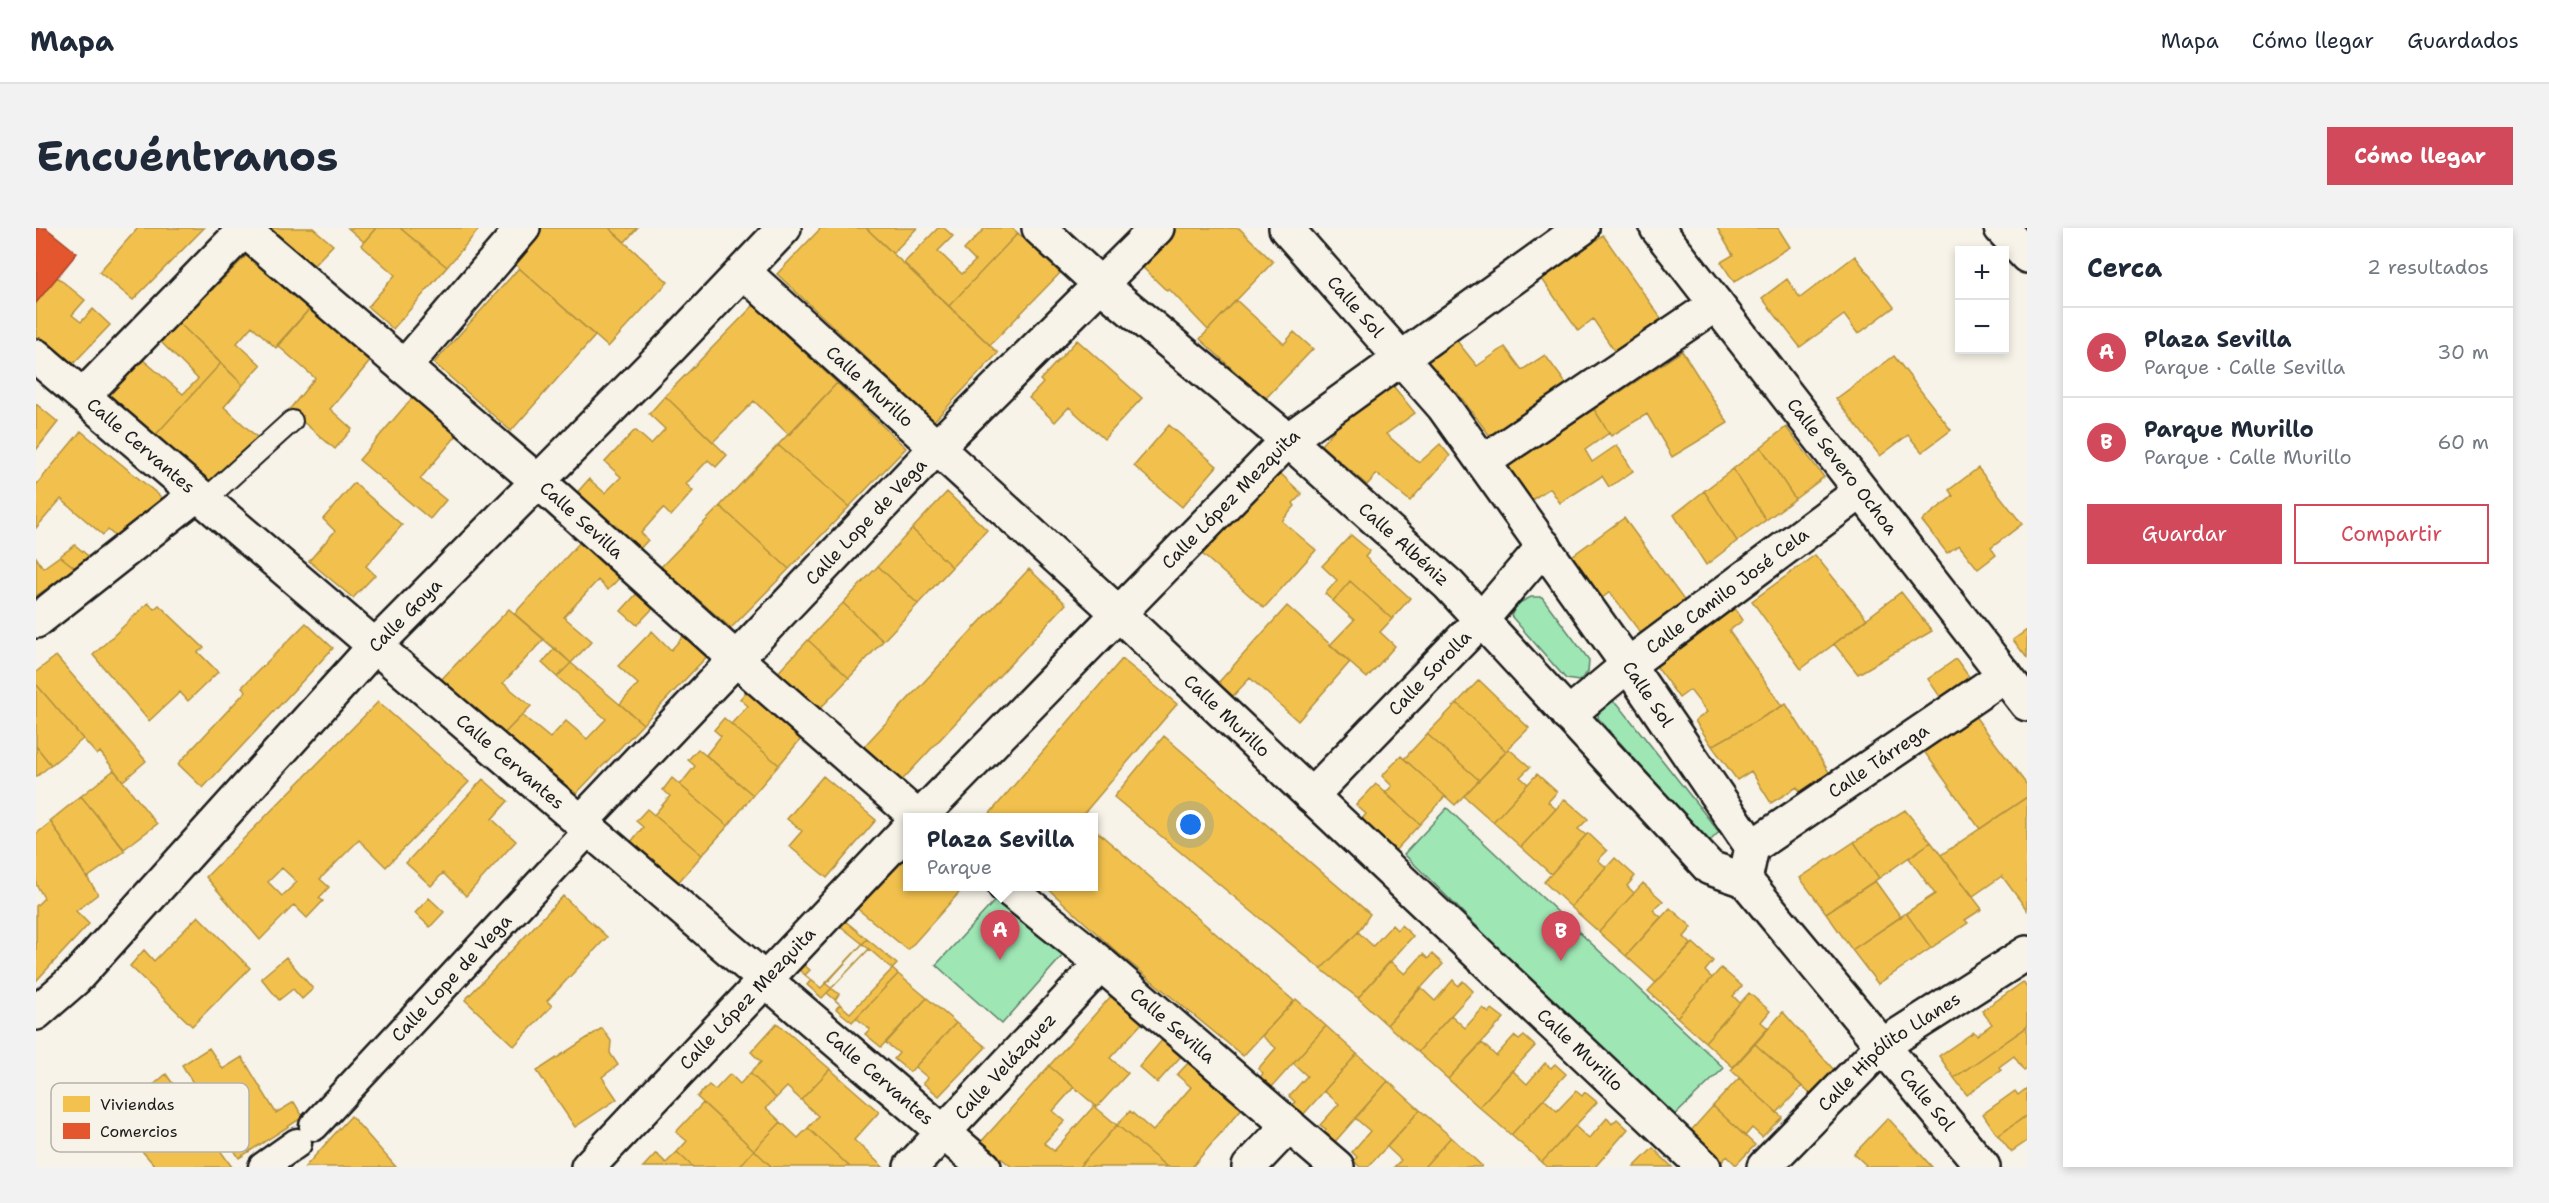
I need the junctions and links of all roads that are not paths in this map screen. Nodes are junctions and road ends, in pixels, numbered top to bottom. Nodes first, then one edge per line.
1 (523, 228) edge
2 (784, 228) edge
3 (1039, 228) edge
4 (1157, 228) edge
5 (1286, 228) edge
6 (1582, 228) edge
7 (1657, 228) edge
8 (2001, 228) edge
9 (244, 229) edge
10 (2027, 256) edge
11 (744, 272) junction
12 (1101, 285) junction
13 (1716, 304) junction
14 (36, 356) edge
15 (1400, 357) junction
16 (404, 367) junction
17 (83, 396) junction
18 (292, 421) dead end
19 (1288, 440) junction
20 (937, 447) junction
21 (1483, 462) junction
22 (539, 482) junction
23 (1860, 492) junction
24 (201, 497) junction
25 (1544, 546) junction
26 (1117, 612) junction
27 (1481, 620) junction
28 (36, 621) edge
29 (375, 646) junction
30 (735, 658) junction
31 (1628, 665) junction
32 (2005, 675) junction
33 (2027, 704) edge
34 (1568, 715) junction
35 (1311, 796) junction
36 (912, 813) edge
37 (923, 813) edge
38 (586, 826) junction
39 (903, 834) edge
40 (1752, 847) junction
41 (1745, 880) junction
42 (1011, 891) edge
43 (2027, 953) edge
44 (1101, 964) junction
45 (766, 980) junction
46 (36, 1013) edge
47 (1883, 1045) junction
48 (1289, 1125) junction
49 (944, 1132) junction
50 (263, 1167) edge
51 (588, 1167) edge
52 (910, 1167) edge
53 (984, 1167) edge
54 (1249, 1167) edge
55 (1336, 1167) edge
56 (1704, 1167) edge
57 (1764, 1167) edge
58 (1983, 1167) edge

1 - 16 street
2 - 11 street, Calle Goya
3 - 12 street, Calle Albéniz
4 - 12 street, Calle Lope de Vega
5 - 15 street, Calle Sol
6 - 15 street, Calle López Mezquita
7 - 13 street, Calle Severo Ochoa
8 - 10 street
9 - 16 street, Calle Sevilla
9 - 17 street
11 - 20 street, Calle Murillo
11 - 22 street, Calle Goya
12 - 19 street, Calle Albéniz
12 - 20 street, Calle Lope de Vega
13 - 21 street
13 - 23 street, Calle Severo Ochoa
14 - 17 street, Calle Cervantes
15 - 19 street, Calle López Mezquita
15 - 21 street, Calle Sol
16 - 22 street, Calle Sevilla
17 - 24 street, Calle Cervantes
18 - 24 lane
19 - 26 street, Calle López Mezquita
19 - 27 street, Calle Albéniz
20 - 26 street, Calle Murillo
20 - 30 street, Calle Lope de Vega
21 - 25 street, Calle Sol
22 - 29 street, Calle Goya
22 - 30 street, Calle Sevilla
23 - 31 street, Calle Camilo José Cela
23 - 32 street, Calle Severo Ochoa
24 - 28 street
24 - 29 street, Calle Cervantes
25 - 27 street, Calle Sorolla
25 - 31 street, Calle Sol
26 - 35 street, Calle Murillo
26 - 37 street, Calle López Mezquita
27 - 34 street, Calle Albéniz
27 - 35 street, Calle Sorolla
29 - 38 street, Calle Cervantes
29 - 46 street, Calle Goya
30 - 36 street, Calle Sevilla
30 - 38 street, Calle Lope de Vega
31 - 34 street, Calle Camilo José Cela
31 - 40 street, Calle Sol
32 - 33 street, Calle Severo Ochoa
32 - 40 street, Calle Tárrega
34 - 41 street, Calle Albéniz
35 - 56 street, Calle Murillo
38 - 45 street, Calle Cervantes
38 - 50 street, Calle Lope de Vega
39 - 45 street, Calle López Mezquita
40 - 41 street
41 - 47 street, Calle Sol
42 - 44 street, Calle Sevilla
43 - 47 street, Calle Hipólito Llanes
44 - 48 street, Calle Sevilla
44 - 49 street, Calle Velázquez
45 - 49 street, Calle Cervantes
45 - 51 street, Calle López Mezquita
47 - 57 street, Calle Hipólito Llanes
47 - 58 street, Calle Sol
48 - 54 street
48 - 55 street, Calle Sevilla
49 - 52 street, Calle Velázquez
49 - 53 street, Calle Cervantes

